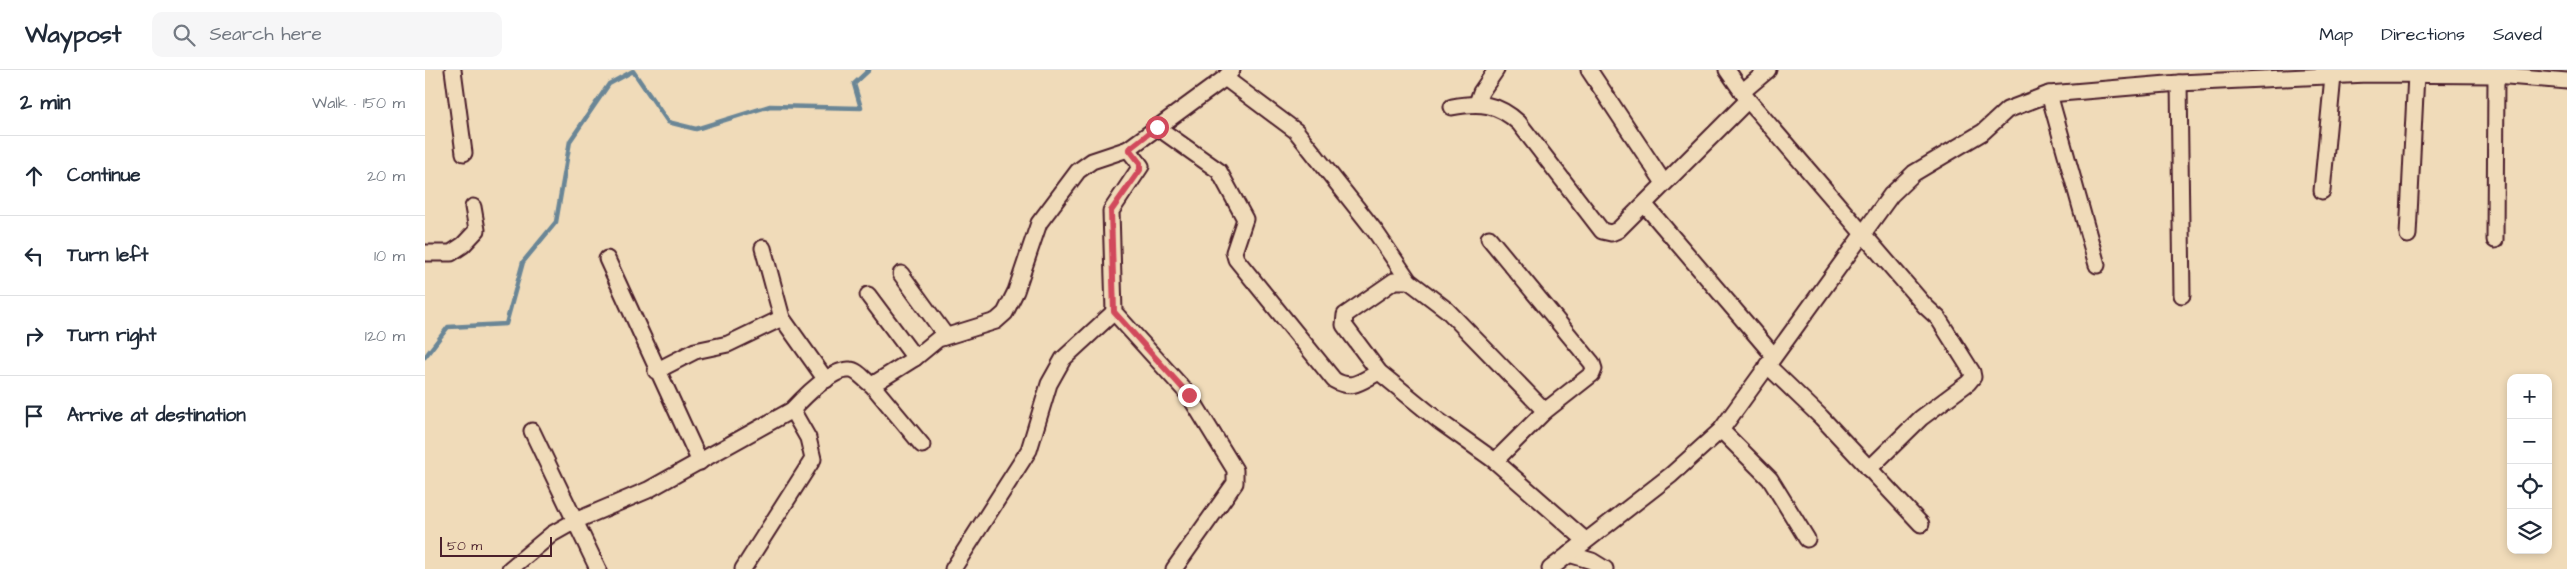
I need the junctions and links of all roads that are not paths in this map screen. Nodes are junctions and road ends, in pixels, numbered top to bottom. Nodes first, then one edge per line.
1 (453, 70) edge
2 (1496, 70) edge
3 (1589, 70) edge
4 (1727, 70) edge
5 (1768, 70) edge
6 (2367, 72) edge
7 (1228, 74) edge
8 (2415, 74) junction
9 (2543, 74) edge
10 (2496, 75) junction
11 (2333, 76) junction
12 (2150, 77) edge
13 (2567, 81) edge
14 (2179, 83) junction
15 (2049, 94) junction
16 (1745, 96) junction
17 (1477, 103) junction
18 (1452, 107) dead end
19 (1157, 127) junction
20 (1129, 149) junction
21 (464, 153) dead end
22 (1664, 183) junction
23 (2322, 191) dead end
24 (1645, 204) junction
25 (473, 207) dead end
26 (1863, 232) junction
27 (2408, 235) dead end
28 (1489, 238) dead end
29 (2495, 240) dead end
30 (763, 248) dead end
31 (425, 254) edge
32 (607, 259) dead end
33 (2097, 266) dead end
34 (901, 274) dead end
35 (1409, 282) junction
36 (868, 295) dead end
37 (2182, 295) dead end
38 (1114, 312) junction
39 (782, 318) junction
40 (946, 336) junction
41 (915, 358) junction
42 (1771, 360) junction
43 (656, 371) junction
44 (1379, 372) junction
45 (825, 380) junction
46 (872, 386) junction
47 (792, 410) junction
48 (1545, 411) junction
49 (1721, 430) junction
50 (532, 431) dead end
51 (922, 445) dead end
52 (1495, 461) junction
53 (700, 462) junction
54 (1869, 469) junction
55 (575, 521) junction
56 (1921, 524) dead end
57 (1807, 539) dead end
58 (1585, 540) junction
59 (1569, 554) junction
60 (510, 569) edge
61 (598, 569) edge
62 (743, 569) edge
63 (953, 569) edge
64 (1174, 569) edge
65 (1549, 569) edge
66 (1605, 569) edge

1 - 21 street
2 - 17 street
3 - 22 street
4 - 16 street
5 - 16 street
6 - 8 street
6 - 11 street
7 - 19 street
7 - 35 street
8 - 10 street
8 - 27 street
9 - 10 street
9 - 13 street
10 - 29 street
11 - 14 street
11 - 23 street
12 - 14 street
12 - 15 street
14 - 37 street
15 - 26 street
15 - 33 street
16 - 22 street
16 - 26 street
17 - 18 street
17 - 24 street
19 - 20 street
19 - 44 street
20 - 38 street
20 - 40 street
22 - 24 street
24 - 42 street
25 - 31 street
26 - 42 street
26 - 54 street
28 - 48 street
30 - 39 street
32 - 43 street
34 - 40 street
35 - 44 street
35 - 48 street
36 - 41 street
38 - 63 street
38 - 64 street
39 - 43 street
39 - 45 street
40 - 41 street
41 - 46 street
42 - 49 street
42 - 54 street
43 - 53 street
44 - 52 street
45 - 46 street
45 - 47 street
46 - 51 street
47 - 53 street
47 - 62 street
48 - 52 street
49 - 57 street
49 - 58 street
50 - 55 street
52 - 58 street
53 - 55 street
54 - 56 street
55 - 60 street
55 - 61 street
58 - 59 street
59 - 65 street
59 - 66 street

